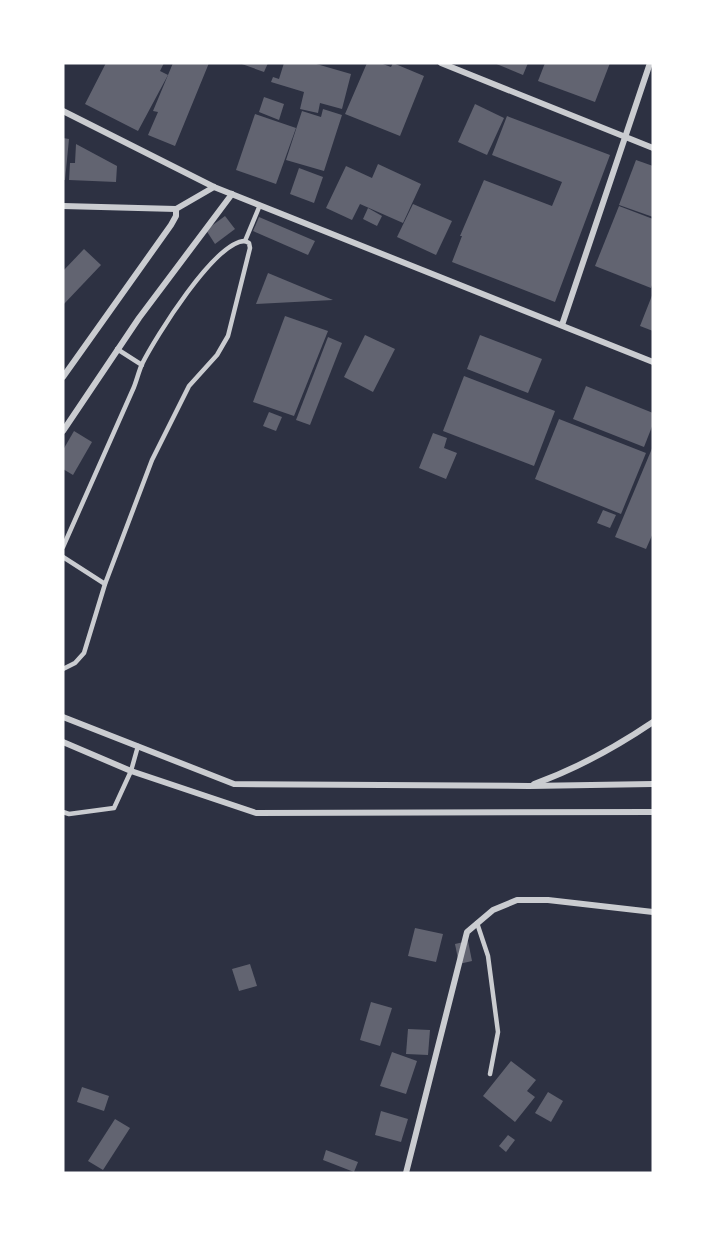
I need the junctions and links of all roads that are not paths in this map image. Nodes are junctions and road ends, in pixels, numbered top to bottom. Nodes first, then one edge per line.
1 (441, 63) edge
2 (650, 63) edge
3 (63, 111) edge
4 (625, 139) junction
5 (653, 148) edge
6 (214, 186) junction
7 (232, 194) junction
8 (260, 205) junction
9 (63, 206) edge
10 (176, 209) junction
11 (245, 241) junction
12 (562, 325) junction
13 (117, 350) junction
14 (653, 362) edge
15 (142, 364) junction
16 (63, 377) edge
17 (63, 431) edge
18 (63, 547) edge
19 (63, 556) edge
20 (105, 584) junction
21 (63, 669) edge
22 (63, 717) edge
23 (653, 722) edge
24 (63, 742) edge
25 (138, 746) junction
26 (131, 771) junction
27 (653, 784) edge
28 (529, 786) junction
29 (63, 812) edge
30 (653, 812) edge
31 (653, 912) edge
32 (477, 923) junction
33 (490, 1074) dead end
34 (406, 1173) edge

1 - 4 street
2 - 4 street
3 - 6 street
4 - 5 street
4 - 12 street
6 - 7 street
6 - 10 street
7 - 8 street
7 - 13 street
8 - 11 lane
8 - 12 street
9 - 10 street
10 - 16 street
11 - 15 lane
11 - 20 lane
12 - 14 street
13 - 15 lane
13 - 17 street
15 - 18 lane
19 - 20 lane
20 - 21 lane
22 - 25 street
23 - 28 street
24 - 26 street
25 - 26 lane
25 - 28 street
26 - 29 lane
26 - 30 street
27 - 28 street
31 - 32 street
32 - 33 lane
32 - 34 street

